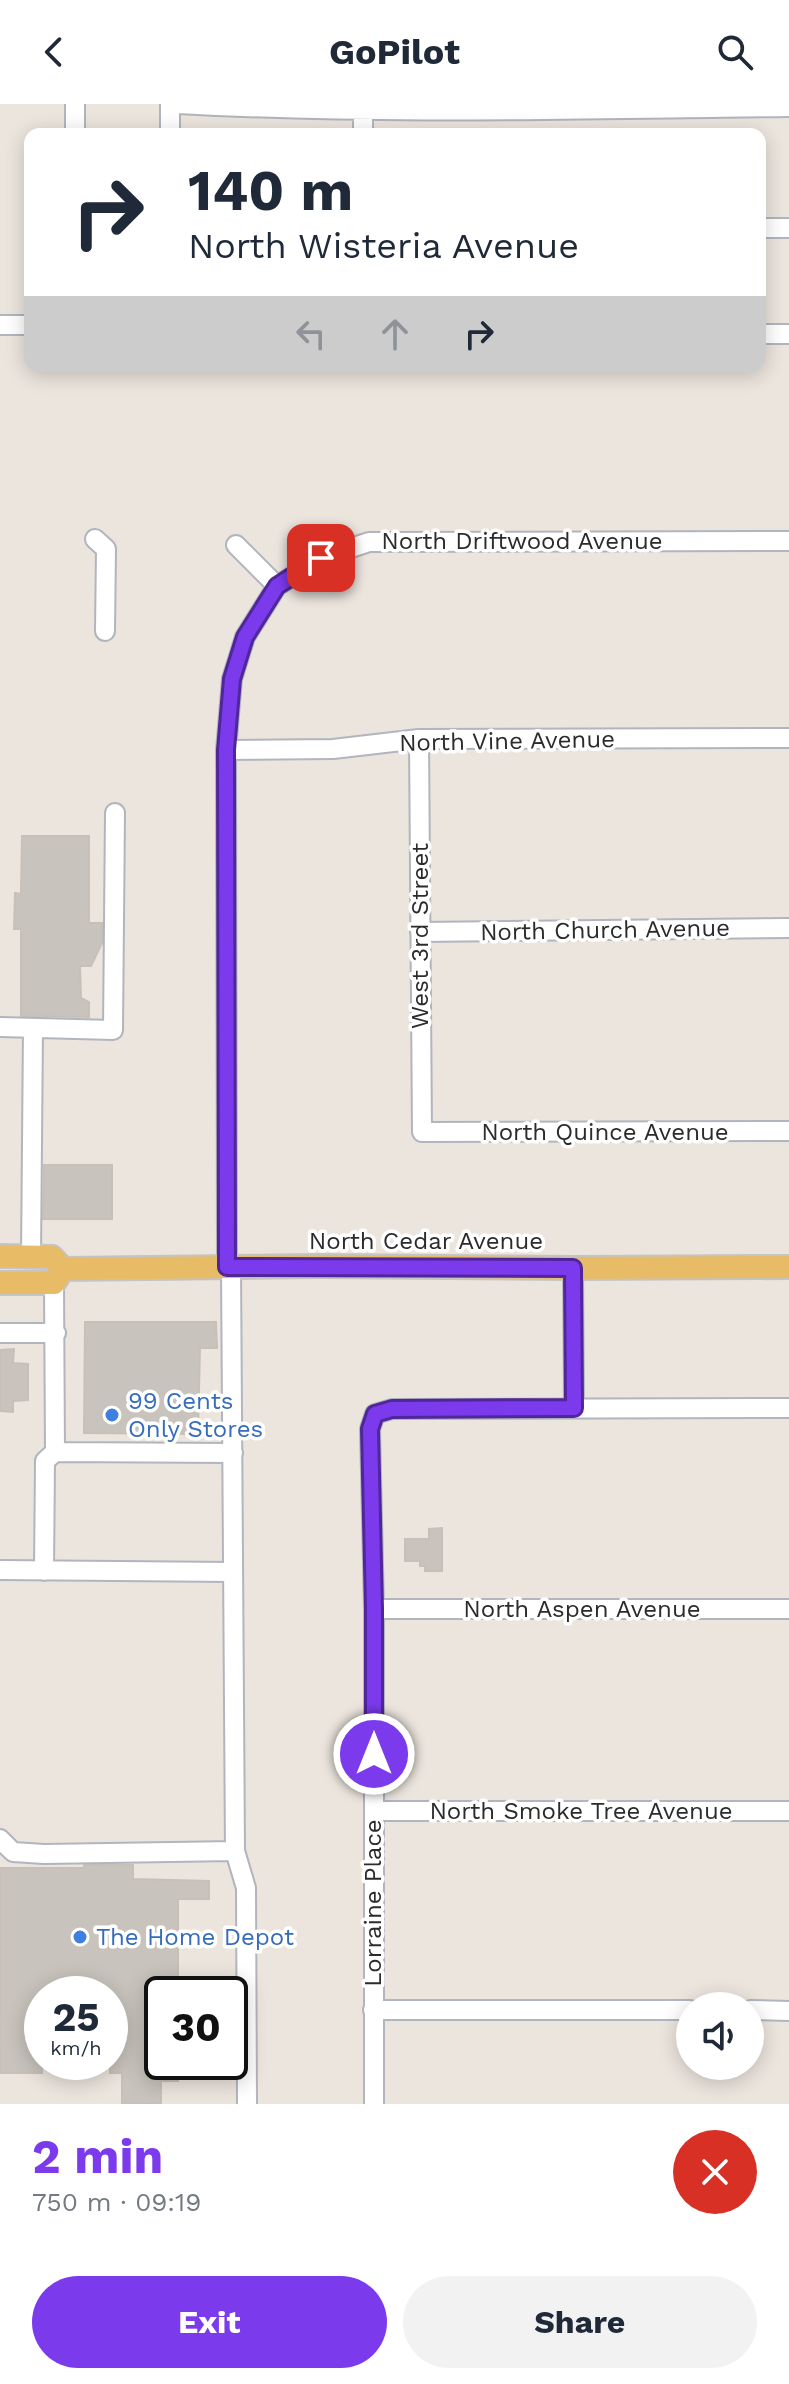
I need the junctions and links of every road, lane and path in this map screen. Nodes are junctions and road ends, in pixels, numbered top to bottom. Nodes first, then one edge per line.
1 (75, 104) edge
2 (170, 104) edge
3 (178, 104) edge
4 (789, 107) edge
5 (363, 111) junction
6 (75, 128) edge
7 (170, 128) edge
8 (363, 128) edge
9 (766, 228) edge
10 (789, 228) edge
11 (0, 325) edge
12 (24, 325) edge
13 (766, 334) edge
14 (789, 334) edge
15 (95, 539) dead end
16 (789, 541) edge
17 (236, 545) dead end
18 (277, 586) junction
19 (105, 631) dead end
20 (789, 738) edge
21 (419, 739) junction
22 (226, 750) junction
23 (115, 813) dead end
24 (789, 928) edge
25 (420, 932) junction
26 (0, 1027) edge
27 (33, 1028) junction
28 (789, 1131) edge
29 (422, 1132) joint
30 (0, 1256) edge
31 (31, 1257) junction
32 (229, 1267) junction
33 (789, 1267) edge
34 (573, 1268) junction
35 (58, 1276) junction
36 (0, 1283) edge
37 (0, 1333) edge
38 (56, 1333) junction
39 (574, 1408) junction
40 (789, 1408) edge
41 (55, 1452) junction
42 (233, 1453) junction
43 (0, 1570) edge
44 (44, 1571) junction
45 (233, 1572) junction
46 (374, 1609) junction
47 (789, 1609) edge
48 (374, 1811) junction
49 (789, 1811) edge
50 (0, 1839) edge
51 (235, 1851) junction
52 (373, 2010) junction
53 (676, 2010) edge
54 (764, 2010) edge
55 (789, 2011) edge
56 (247, 2104) edge
57 (374, 2104) edge

1 - 6 street
2 - 7 street
3 - 5 street
4 - 5 street
5 - 8 street
9 - 10 street
11 - 12 street
13 - 14 street
15 - 19 street
16 - 18 street, North Driftwood Avenue
17 - 18 street
18 - 22 street
20 - 21 street, North Vine Avenue
21 - 22 street, North Vine Avenue
21 - 25 street, West 3rd Street
22 - 32 street
23 - 27 street
24 - 25 street, North Church Avenue
25 - 29 street, West 3rd Street
26 - 27 street
27 - 31 street
28 - 29 street, North Quince Avenue
30 - 31 main road, North Cedar Avenue
31 - 35 main road, North Cedar Avenue
32 - 34 main road, North Cedar Avenue
32 - 35 main road, North Cedar Avenue
32 - 42 street
33 - 34 main road, North Cedar Avenue
34 - 39 street
35 - 36 main road, North Cedar Avenue
35 - 38 street
37 - 38 street
38 - 41 street
39 - 40 street
39 - 46 street, Lorraine Place
41 - 42 street
41 - 44 street
42 - 45 street
43 - 44 street
44 - 45 street
45 - 51 street
46 - 47 street, North Aspen Avenue
46 - 48 street, Lorraine Place
48 - 49 street, North Smoke Tree Avenue
48 - 52 street, Lorraine Place
50 - 51 street
51 - 56 street
52 - 53 street
52 - 57 street, Lorraine Place
54 - 55 street

